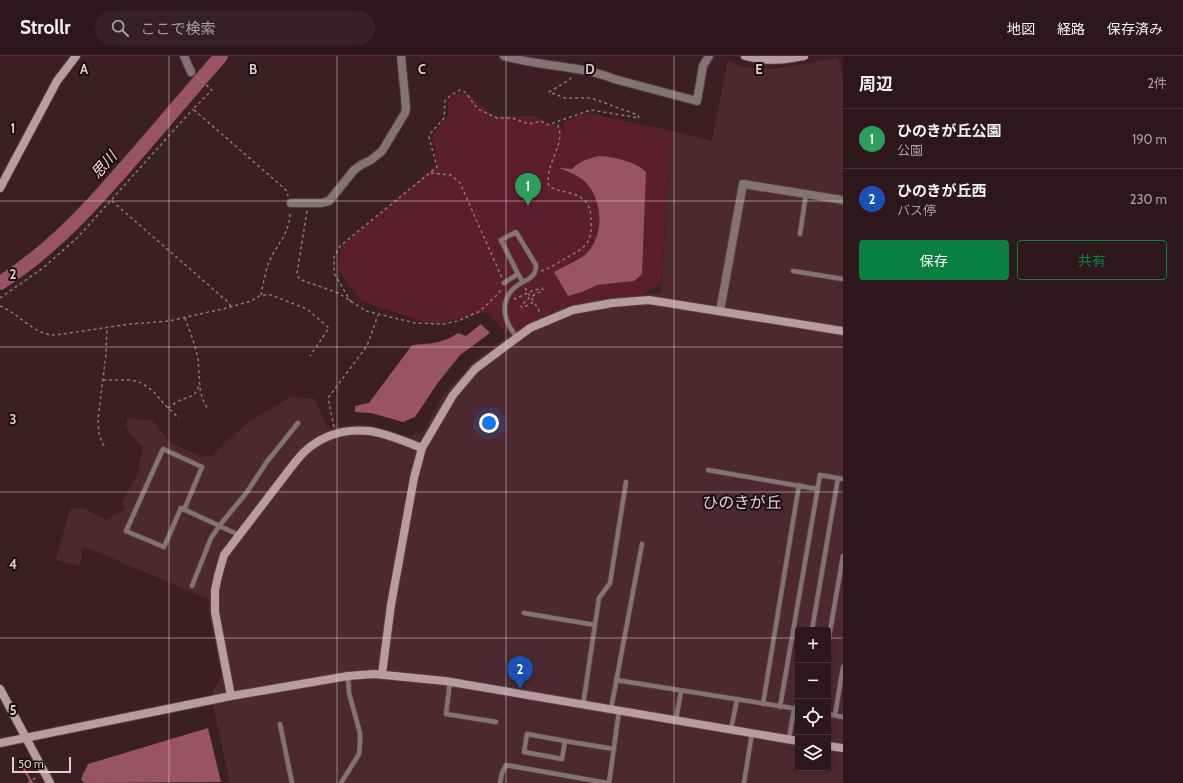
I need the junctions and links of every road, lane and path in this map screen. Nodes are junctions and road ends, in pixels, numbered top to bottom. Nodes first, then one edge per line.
1 (76, 56) edge
2 (184, 56) edge
3 (401, 56) edge
4 (504, 56) edge
5 (709, 56) edge
6 (745, 56) edge
7 (804, 56) edge
8 (578, 70) junction
9 (191, 72) joint
10 (193, 109) junction
11 (557, 122) junction
12 (429, 173) junction
13 (0, 188) edge
14 (806, 194) junction
15 (843, 200) edge
16 (111, 201) junction
17 (291, 202) junction
18 (305, 203) junction
19 (800, 234) dead end
20 (541, 271) dead end
21 (793, 271) dead end
22 (518, 274) junction
23 (843, 279) edge
24 (523, 282) junction
25 (504, 283) junction
26 (525, 288) dead end
27 (528, 293) junction
28 (518, 294) dead end
29 (261, 295) junction
30 (0, 298) edge
31 (531, 298) junction
32 (351, 302) junction
33 (534, 302) junction
34 (0, 306) edge
35 (231, 307) junction
36 (720, 311) junction
37 (378, 314) junction
38 (185, 318) junction
39 (543, 318) dead end
40 (107, 327) junction
41 (843, 331) edge
42 (517, 338) junction
43 (310, 356) dead end
44 (104, 380) junction
45 (199, 380) junction
46 (168, 408) junction
47 (208, 409) dead end
48 (179, 418) dead end
49 (298, 423) dead end
50 (336, 433) junction
51 (104, 446) dead end
52 (422, 448) junction
53 (708, 470) dead end
54 (841, 478) edge
55 (626, 482) dead end
56 (799, 486) junction
57 (817, 489) junction
58 (184, 510) junction
59 (220, 525) junction
60 (239, 535) junction
61 (642, 544) dead end
62 (843, 556) edge
63 (192, 586) dead end
64 (524, 613) dead end
65 (595, 625) junction
66 (813, 627) edge
67 (831, 627) edge
68 (843, 667) edge
69 (382, 674) junction
70 (348, 676) junction
71 (616, 680) junction
72 (450, 682) junction
73 (0, 689) edge
74 (681, 691) junction
75 (231, 696) junction
76 (737, 700) junction
77 (583, 704) junction
78 (763, 704) junction
79 (780, 707) junction
80 (795, 708) edge
81 (611, 709) junction
82 (619, 711) junction
83 (831, 714) edge
84 (835, 715) junction
85 (795, 716) edge
86 (843, 717) edge
87 (676, 720) junction
88 (496, 722) dead end
89 (280, 724) dead end
90 (731, 729) junction
91 (752, 733) junction
92 (26, 738) junction
93 (789, 739) junction
94 (795, 740) edge
95 (565, 741) junction
96 (0, 743) edge
97 (831, 746) edge
98 (843, 748) edge
99 (614, 749) junction
100 (35, 778) dead end
101 (28, 783) edge
102 (50, 783) edge
103 (292, 783) edge
104 (342, 783) edge
105 (500, 783) edge
106 (608, 783) edge
107 (744, 783) edge

1 - 13 street
2 - 9 street
3 - 18 street
4 - 8 street
5 - 8 street
6 - 7 street
8 - 11 path
9 - 10 path
10 - 16 path
10 - 17 path
11 - 12 path
11 - 20 path
12 - 25 path
12 - 32 path
14 - 15 street
14 - 19 lane
14 - 36 street
16 - 30 path
16 - 35 path
17 - 18 street
17 - 29 path
18 - 32 path
21 - 23 lane
22 - 24 lane
22 - 24 lane
22 - 25 lane
24 - 42 lane
25 - 37 path
26 - 27 path
27 - 28 path
27 - 31 path
27 - 31 path
29 - 35 path
29 - 43 path
31 - 33 path
31 - 33 path
32 - 37 path
33 - 39 path
34 - 40 path
35 - 38 path
36 - 41 street
36 - 42 street
37 - 50 path
38 - 40 path
38 - 45 path
40 - 44 path
42 - 52 street
44 - 46 path
44 - 51 path
45 - 46 path
45 - 47 path
46 - 48 path
49 - 59 lane
50 - 52 street
50 - 60 street
52 - 69 street
53 - 56 lane
54 - 57 lane
54 - 66 lane
55 - 65 lane
56 - 57 lane
56 - 78 lane
57 - 79 lane
58 - 58 lane
58 - 59 lane
59 - 60 lane
59 - 63 lane
60 - 75 street
61 - 71 lane
62 - 67 lane
64 - 65 lane
65 - 77 lane
68 - 84 lane
69 - 70 street
69 - 72 street
70 - 75 street
70 - 104 lane
71 - 74 lane
71 - 81 lane
72 - 77 street
72 - 88 lane
73 - 92 street
74 - 76 lane
74 - 87 lane
75 - 92 street
76 - 78 lane
76 - 90 lane
77 - 81 street
78 - 79 lane
79 - 80 lane
81 - 82 street
82 - 87 street
82 - 99 lane
83 - 84 lane
84 - 86 lane
85 - 93 lane
87 - 90 street
89 - 103 lane
90 - 91 street
91 - 93 street
91 - 107 lane
92 - 96 street
92 - 102 street
93 - 94 street
95 - 95 lane
95 - 99 lane
97 - 98 street
99 - 106 lane
100 - 101 path
105 - 106 lane

